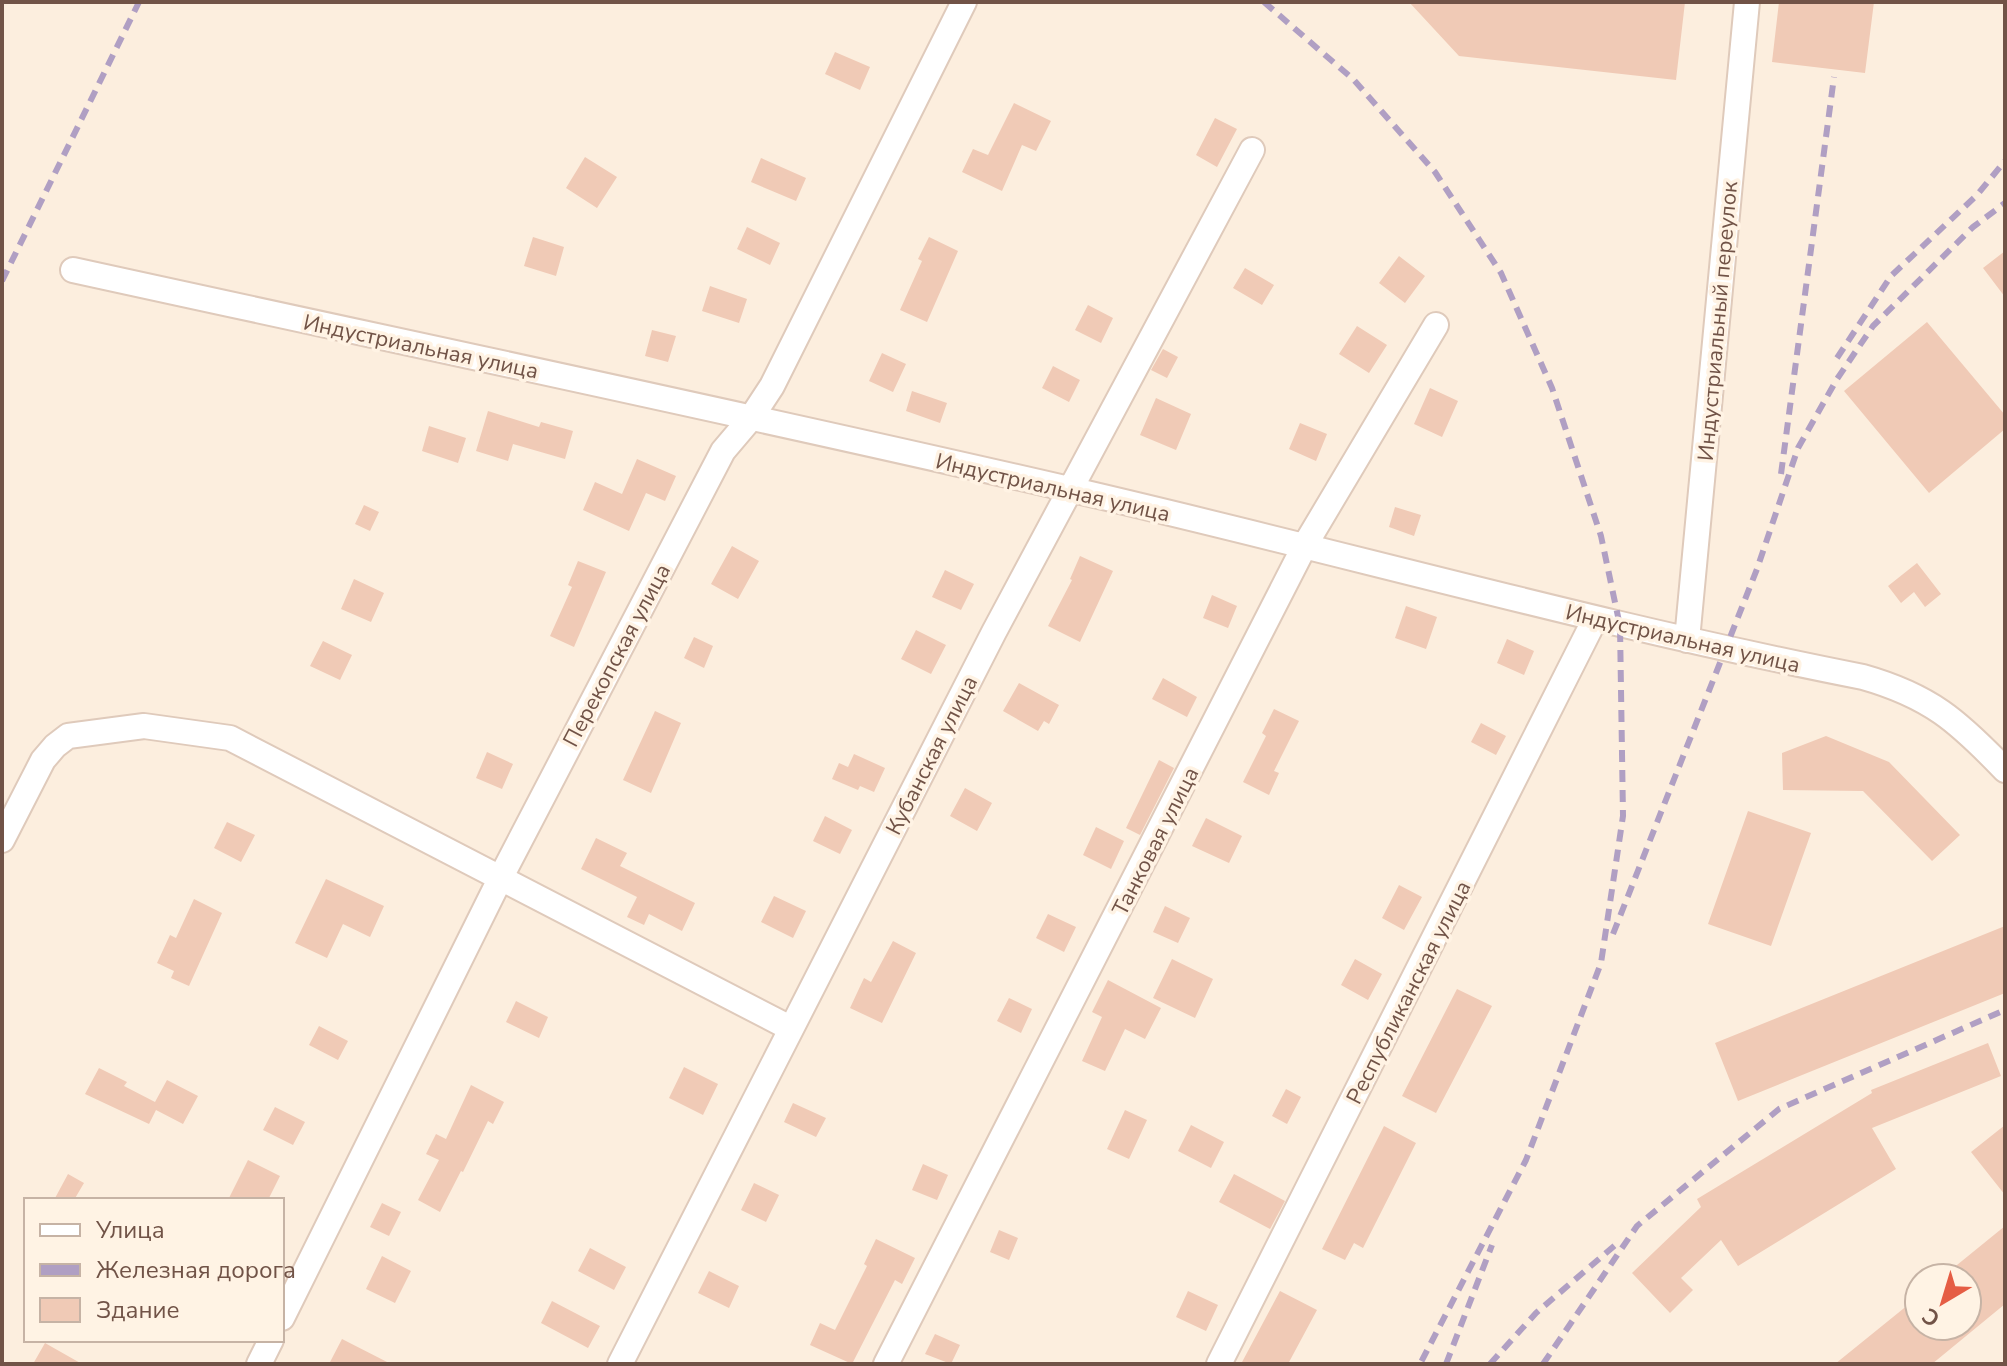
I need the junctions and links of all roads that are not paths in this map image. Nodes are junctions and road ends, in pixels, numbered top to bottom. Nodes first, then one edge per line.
1 (964, 2) edge
2 (1747, 2) edge
3 (1252, 150) dead end
4 (73, 270) dead end
5 (1436, 325) dead end
6 (751, 418) junction
7 (1072, 490) junction
8 (1305, 545) junction
9 (1595, 619) junction
10 (1687, 640) junction
11 (2005, 770) edge
12 (2, 840) edge
13 (501, 877) junction
14 (790, 1028) junction
15 (284, 1314) edge
16 (270, 1342) edge
17 (259, 1364) edge
18 (620, 1364) edge
19 (886, 1364) edge
20 (1219, 1364) edge

1 - 6 street, Перекопская улица
2 - 10 street, Индустриальный переулок
3 - 7 street, Кубанская улица
4 - 6 street, Индустриальная улица
5 - 8 street, Танковая улица
6 - 7 street, Индустриальная улица
6 - 13 street, Перекопская улица
7 - 8 street, Индустриальная улица
7 - 14 street, Кубанская улица
8 - 9 street, Индустриальная улица
8 - 19 street, Танковая улица
9 - 10 street, Индустриальная улица
9 - 20 street, Республиканская улица
10 - 11 street, Индустриальная улица
12 - 13 street
13 - 14 street
13 - 15 street, Перекопская улица
14 - 18 street, Кубанская улица
16 - 17 street

